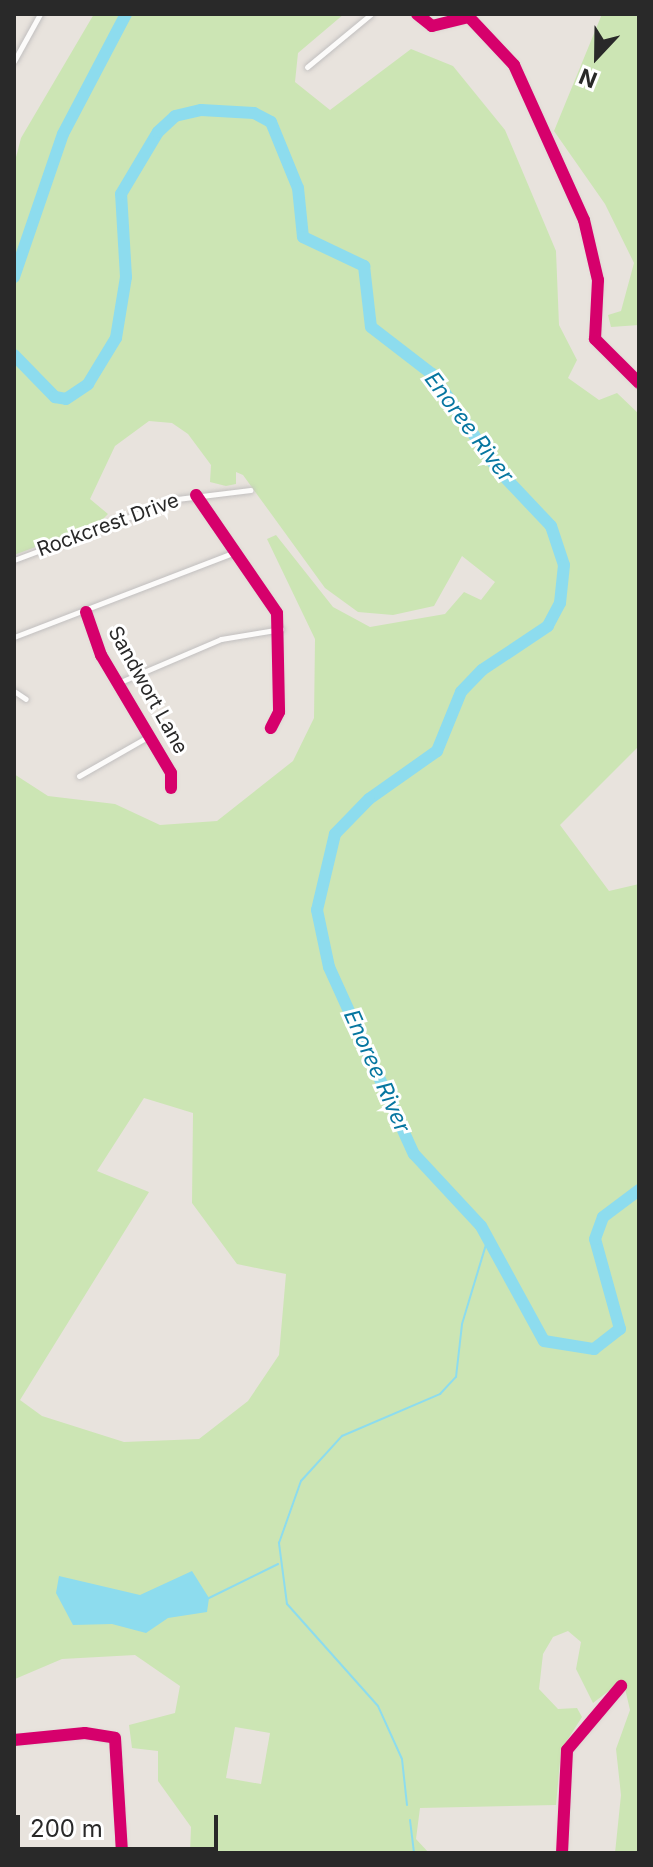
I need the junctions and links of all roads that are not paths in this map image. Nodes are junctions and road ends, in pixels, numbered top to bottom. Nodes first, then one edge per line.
1 (40, 14) edge
2 (371, 14) edge
3 (417, 14) edge
4 (14, 61) edge
5 (307, 67) dead end
6 (639, 383) edge
7 (250, 490) dead end
8 (196, 495) junction
9 (236, 552) junction
10 (14, 560) edge
11 (86, 612) junction
12 (281, 629) junction
13 (14, 637) edge
14 (118, 683) junction
15 (14, 691) edge
16 (26, 699) dead end
17 (271, 728) dead end
18 (149, 736) junction
19 (79, 776) dead end
20 (171, 788) dead end
21 (621, 1686) dead end
22 (14, 1740) edge
23 (122, 1853) edge
24 (562, 1853) edge

1 - 4 street
2 - 5 street
3 - 6 street
7 - 8 street, Rockcrest Drive
8 - 9 street
8 - 10 street, Rockcrest Drive
9 - 11 street
9 - 12 street
11 - 13 street
11 - 14 street, Sandwort Lane
12 - 14 street
12 - 17 street
14 - 18 street, Sandwort Lane
15 - 16 street
18 - 19 street
18 - 20 street, Sandwort Lane
21 - 24 street
22 - 23 street

